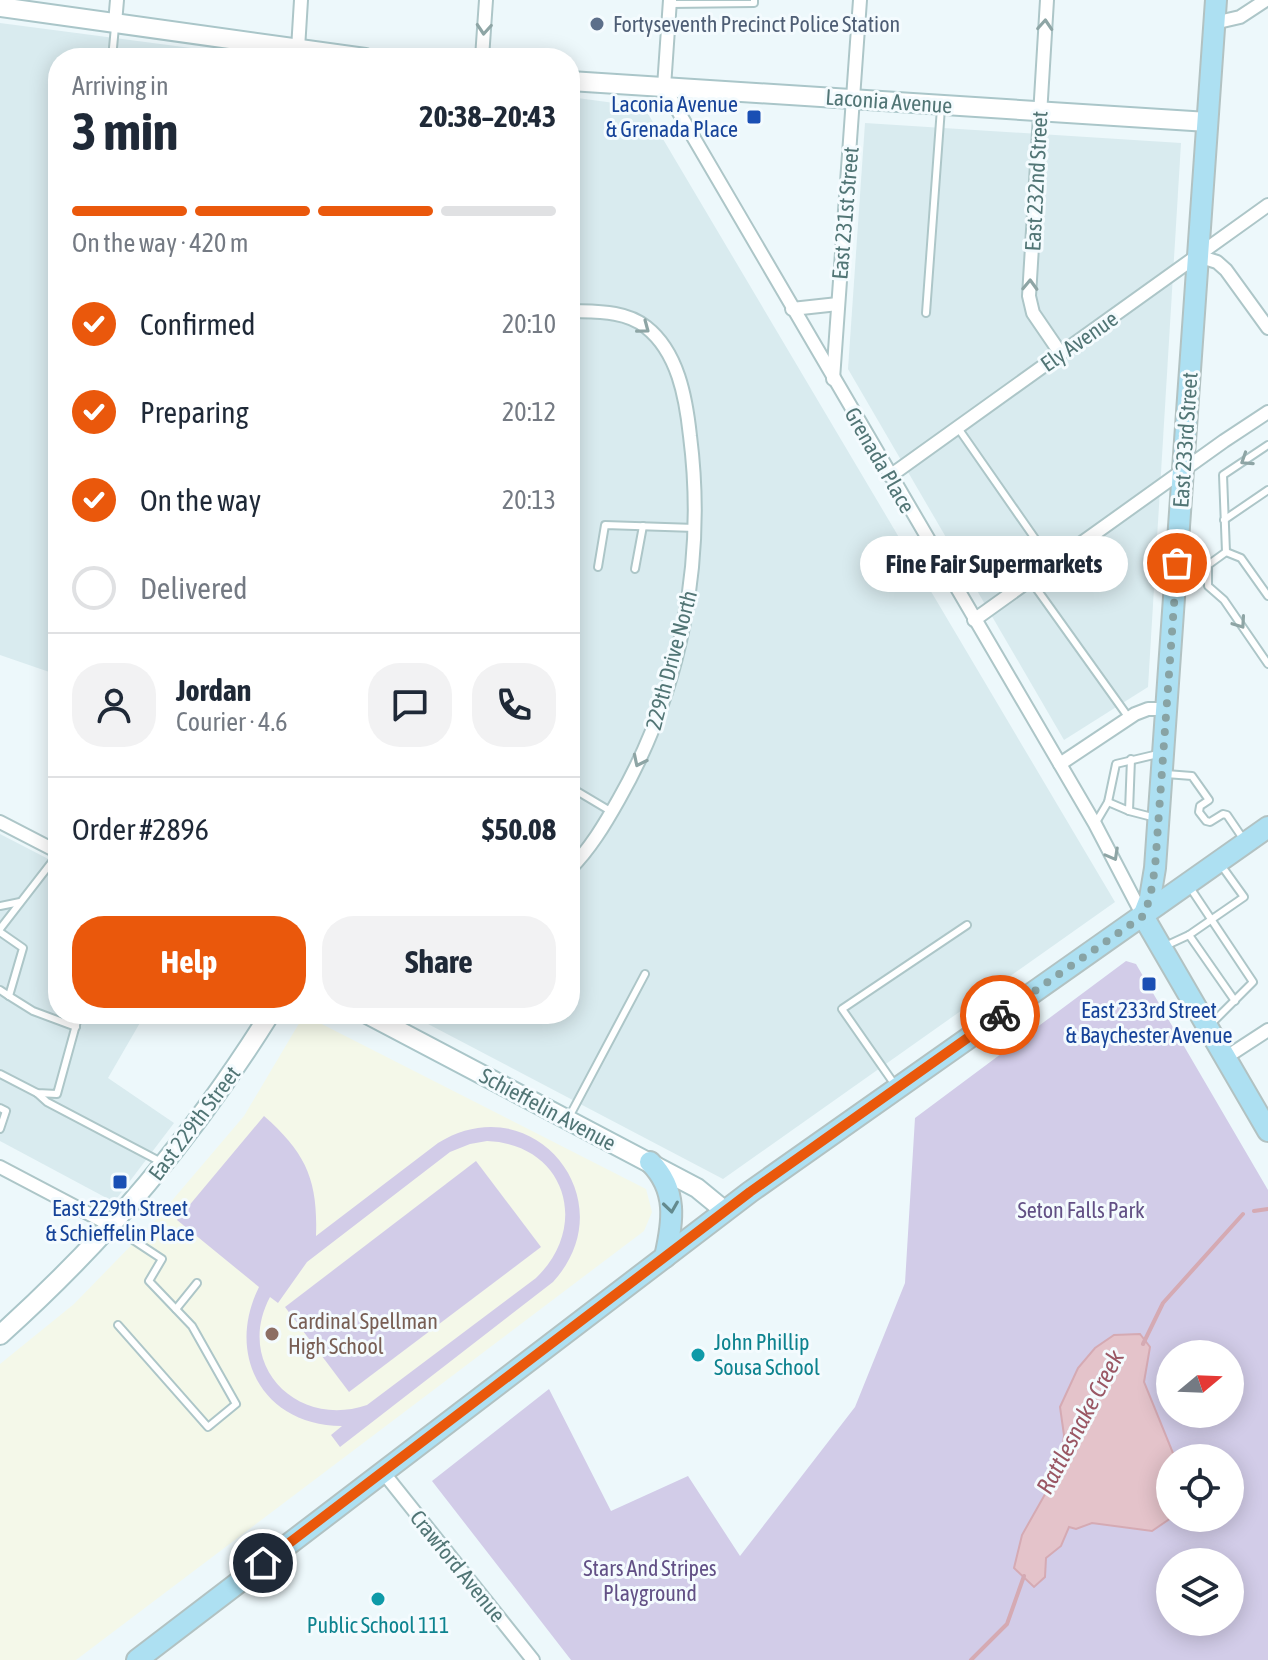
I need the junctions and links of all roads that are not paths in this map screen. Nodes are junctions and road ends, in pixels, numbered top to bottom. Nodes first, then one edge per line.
1 (117, 0) edge
2 (301, 0) edge
3 (486, 0) edge
4 (754, 0) edge
5 (860, 0) edge
6 (1047, 0) edge
7 (1216, 0) edge
8 (1266, 0) edge
9 (670, 2) edge
10 (715, 2) edge
11 (0, 7) edge
12 (115, 23) junction
13 (1214, 23) junction
14 (113, 48) edge
15 (267, 48) edge
16 (297, 48) edge
17 (483, 48) edge
18 (580, 82) edge
19 (664, 87) junction
20 (854, 99) junction
21 (941, 105) junction
22 (1040, 111) junction
23 (1208, 122) junction
24 (1268, 205) edge
25 (1198, 256) junction
26 (838, 304) junction
27 (792, 309) junction
28 (580, 312) edge
29 (926, 313) dead end
30 (1268, 328) edge
31 (1061, 354) junction
32 (833, 379) junction
33 (1268, 412) edge
34 (958, 428) junction
35 (1268, 445) edge
36 (1183, 471) junction
37 (890, 476) junction
38 (1268, 490) edge
39 (1224, 520) junction
40 (643, 526) junction
41 (695, 528) junction
42 (1226, 552) junction
43 (1177, 563) junction
44 (1053, 564) junction
45 (1208, 565) junction
46 (598, 567) dead end
47 (635, 569) dead end
48 (1031, 580) junction
49 (1268, 596) edge
50 (974, 620) junction
51 (1268, 664) edge
52 (1167, 709) junction
53 (1129, 718) junction
54 (1131, 759) junction
55 (1060, 764) junction
56 (1163, 764) junction
57 (580, 793) edge
58 (1108, 802) junction
59 (1129, 811) junction
60 (612, 812) junction
61 (1159, 819) junction
62 (0, 822) edge
63 (1095, 824) junction
64 (1268, 827) edge
65 (1246, 843) junction
66 (48, 848) edge
67 (580, 857) edge
68 (1219, 862) junction
69 (48, 866) edge
70 (1188, 884) junction
71 (21, 901) junction
72 (0, 906) edge
73 (1143, 916) junction
74 (1212, 919) junction
75 (967, 925) dead end
76 (0, 930) edge
77 (1189, 935) junction
78 (1161, 948) junction
79 (645, 974) dead end
80 (0, 990) edge
81 (9, 996) junction
82 (1235, 1001) junction
83 (48, 1017) edge
84 (68, 1024) edge
85 (77, 1024) edge
86 (264, 1024) edge
87 (386, 1024) edge
88 (76, 1027) junction
89 (1207, 1028) junction
90 (1268, 1030) edge
91 (1225, 1058) junction
92 (0, 1074) edge
93 (896, 1089) junction
94 (37, 1093) junction
95 (0, 1108) edge
96 (568, 1120) junction
97 (0, 1129) edge
98 (1268, 1131) edge
99 (650, 1162) junction
100 (164, 1164) junction
101 (0, 1167) edge
102 (725, 1211) junction
103 (112, 1226) junction
104 (665, 1257) junction
105 (197, 1283) dead end
106 (176, 1309) junction
107 (118, 1325) dead end
108 (0, 1335) edge
109 (383, 1472) junction
110 (137, 1660) edge
111 (533, 1660) edge

1 - 12 street
2 - 16 street
3 -> 17 street
4 - 10 lane
5 - 20 street, East 231st Street
22 -> 6 street, East 232nd Street
7 - 13 main road, East 233rd Street
8 - 13 street
9 - 10 lane
9 - 19 street
11 - 12 street
12 - 14 lane
12 - 15 street
13 - 23 main road, East 233rd Street
18 - 19 street, Laconia Avenue
19 - 20 street, Laconia Avenue
19 - 27 street, Grenada Place
20 - 21 street, Laconia Avenue
20 - 26 street, East 231st Street
21 - 22 street, Laconia Avenue
21 - 29 lane
22 - 23 street, Laconia Avenue
31 -> 22 street, East 232nd Street
23 - 25 main road, East 233rd Street
24 - 25 street, Ely Avenue
25 - 30 street
25 - 31 street, Ely Avenue
25 - 36 main road, East 233rd Street
26 - 27 street
26 - 32 street, East 231st Street
27 - 32 street, Grenada Place
28 -> 41 street, 229th Drive North
31 - 34 street, Ely Avenue
32 - 37 street, Grenada Place
33 - 36 street
34 - 37 street, Ely Avenue
34 - 44 lane
35 -> 39 lane
36 - 43 main road, East 233rd Street
36 - 44 street
37 - 50 street, Grenada Place
38 - 39 lane
39 - 42 lane
40 - 41 lane
40 - 46 lane
40 - 47 lane
41 -> 60 street, 229th Drive North
42 - 45 lane
42 - 49 lane
43 - 45 lane
43 - 52 main road, East 233rd Street
44 - 48 street
45 -> 51 lane
48 - 50 street
48 - 53 lane
50 - 55 street, Grenada Place
52 - 53 street
52 - 56 main road, East 233rd Street
53 - 55 street
54 - 56 lane
54 - 58 lane
54 - 59 lane
55 - 63 street, Grenada Place
56 - 61 main road, East 233rd Street
56 - 65 lane
57 - 60 lane
58 - 59 lane
58 - 63 lane
59 - 61 lane
60 - 67 street, 229th Drive North
61 - 73 main road, East 233rd Street
62 - 66 street
63 -> 73 street, Grenada Place
64 - 65 main road
65 - 68 main road
68 - 70 main road
68 - 74 lane
69 - 71 lane
70 - 73 main road
70 - 74 lane
71 - 72 lane
71 - 76 lane
73 - 78 main road
73 - 93 main road
74 - 77 lane
74 - 82 lane
75 - 93 lane
76 - 81 lane
77 - 78 lane
77 - 82 lane
78 - 89 main road
79 - 96 lane
80 - 81 lane
81 - 83 lane
82 - 89 lane
84 - 88 lane
85 - 88 lane
86 - 100 street, East 229th Street
87 - 96 street, Schieffelin Avenue
88 - 94 lane
89 - 91 main road
90 - 91 street
91 - 98 main road
92 - 94 lane
93 - 102 main road
94 - 100 lane
95 - 97 lane
96 - 99 street, Schieffelin Avenue
99 - 102 street, Schieffelin Avenue
99 -> 104 main road
100 - 103 street, East 229th Street
101 - 103 street
102 - 104 main road
103 - 106 lane
103 - 108 street, East 229th Street
104 - 109 main road
105 - 106 lane
106 - 107 lane
109 - 110 main road
109 - 111 street, Crawford Avenue

